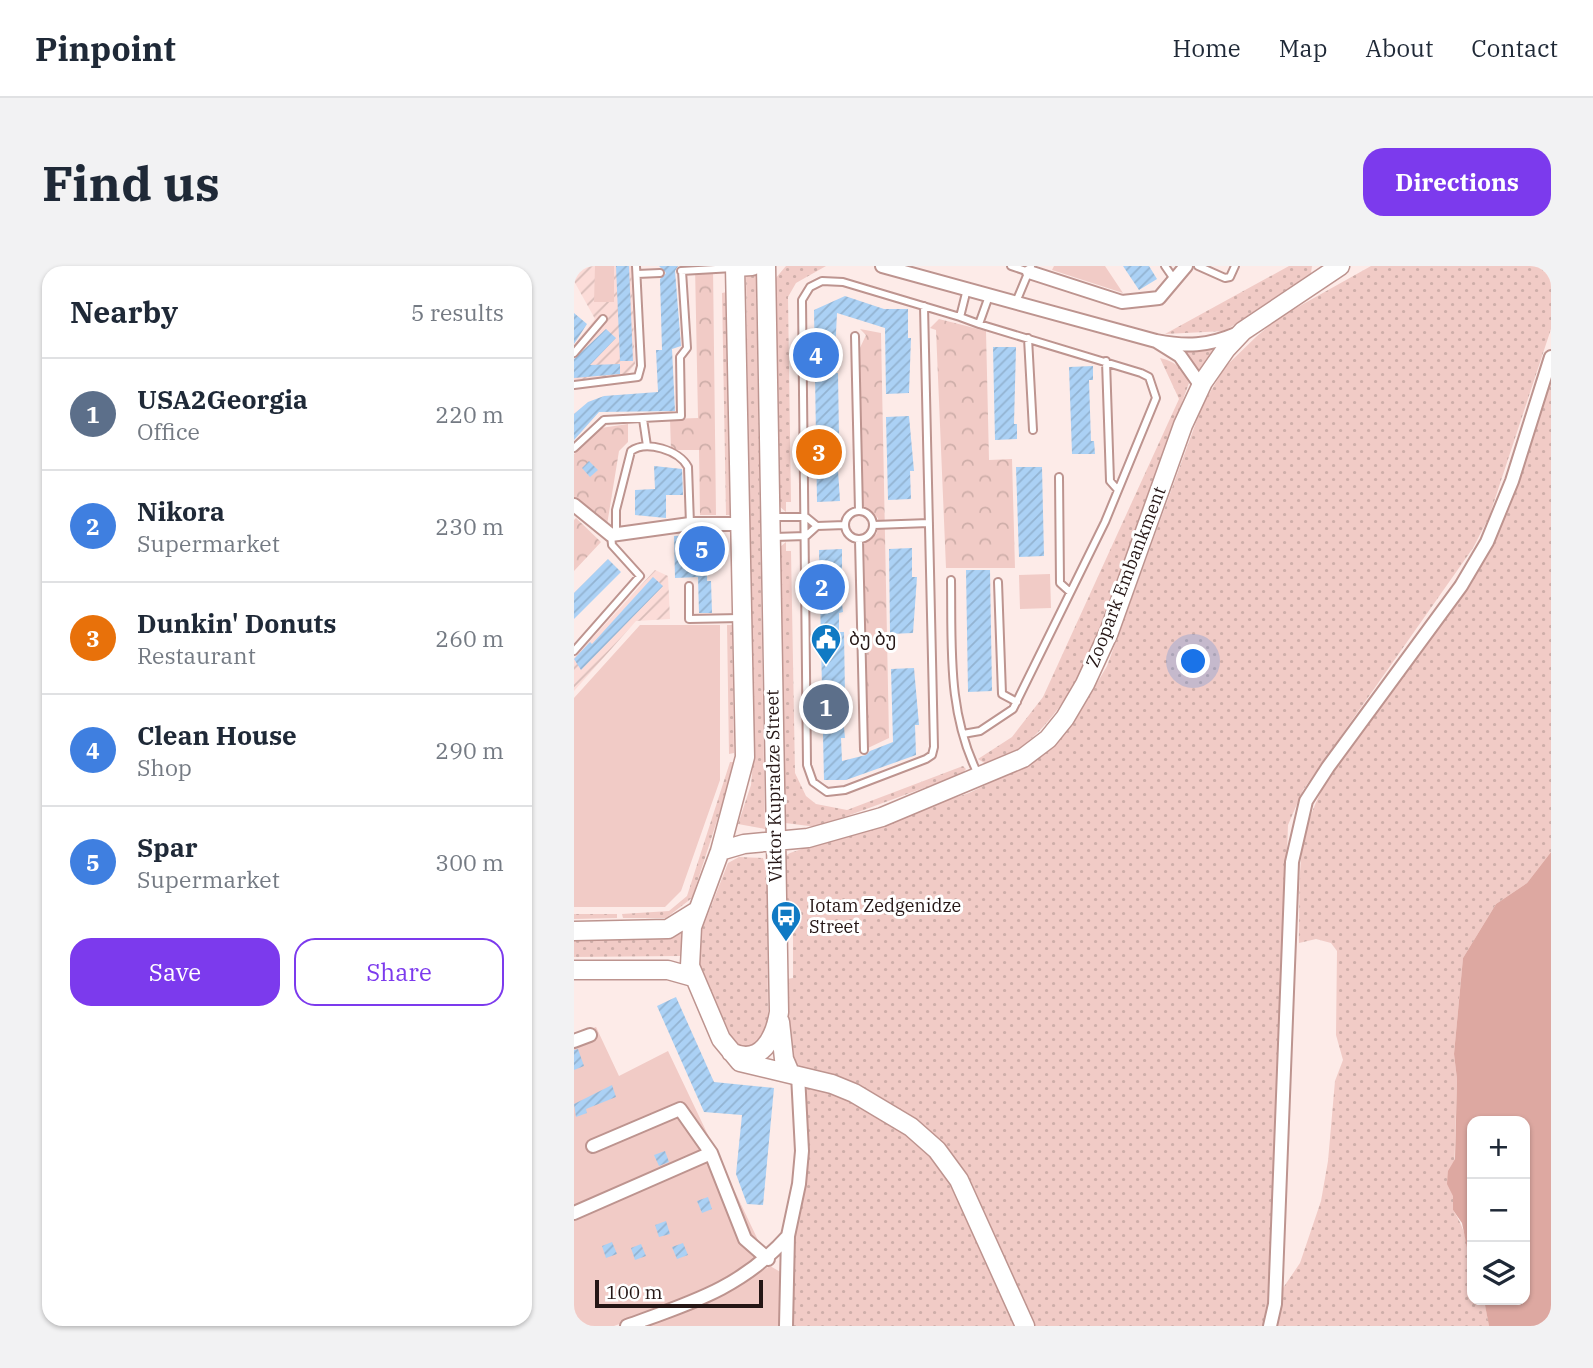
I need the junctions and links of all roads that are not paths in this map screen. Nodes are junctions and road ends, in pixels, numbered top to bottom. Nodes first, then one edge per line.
1 (741, 266) edge
2 (766, 266) edge
3 (882, 266) edge
4 (1011, 266) edge
5 (1165, 266) edge
6 (1186, 266) edge
7 (1198, 266) edge
8 (1235, 266) edge
9 (1340, 266) edge
10 (1030, 269) edge
11 (636, 270) edge
12 (660, 273) dead end
13 (1175, 280) junction
14 (967, 289) junction
15 (990, 295) junction
16 (1016, 302) junction
17 (924, 306) junction
18 (960, 317) junction
19 (603, 319) dead end
20 (979, 324) junction
21 (1243, 331) junction
22 (855, 335) dead end
23 (1028, 338) junction
24 (1156, 341) junction
25 (574, 353) edge
26 (1551, 357) edge
27 (1106, 361) junction
28 (574, 385) edge
29 (1201, 386) junction
30 (643, 419) junction
31 (1033, 430) dead end
32 (647, 446) junction
33 (574, 448) edge
34 (1059, 477) dead end
35 (1118, 490) junction
36 (575, 508) edge
37 (859, 511) junction
38 (769, 517) junction
39 (806, 517) junction
40 (929, 523) junction
41 (690, 524) junction
42 (740, 524) junction
43 (845, 525) junction
44 (874, 525) junction
45 (817, 526) junction
46 (614, 536) junction
47 (806, 536) junction
48 (770, 537) junction
49 (859, 540) junction
50 (951, 580) dead end
51 (998, 582) dead end
52 (689, 586) dead end
53 (1070, 592) junction
54 (742, 618) junction
55 (574, 651) edge
56 (1017, 702) junction
57 (963, 734) junction
58 (864, 750) dead end
59 (979, 778) junction
60 (775, 843) junction
61 (720, 851) junction
62 (697, 911) junction
63 (574, 931) edge
64 (574, 970) edge
65 (694, 977) junction
66 (779, 1012) junction
67 (590, 1035) dead end
68 (574, 1041) edge
69 (728, 1050) junction
70 (794, 1074) junction
71 (593, 1146) dead end
72 (711, 1153) junction
73 (574, 1213) edge
74 (788, 1236) junction
75 (768, 1259) junction
76 (627, 1326) edge
77 (786, 1326) edge
78 (1025, 1326) edge
79 (1270, 1326) edge

1 - 30 lane
1 - 42 main road, Viktor Kupradze Street
2 - 38 main road, Viktor Kupradze Street
3 - 14 street
4 - 10 lane
5 - 13 lane
6 - 13 street
7 - 8 lane
9 - 21 main road, Zoopark Embankment
10 - 13 street
10 - 16 lane
11 - 12 lane
11 - 28 lane
14 - 15 street
14 - 18 lane
15 - 16 street
15 - 20 lane
16 - 24 street
17 - 18 lane
17 - 39 lane
17 - 40 lane
18 - 20 lane
19 - 25 lane
20 - 23 lane
21 - 24 street
21 - 29 main road, Zoopark Embankment
22 - 37 lane
23 - 27 lane
23 - 31 lane
24 - 29 street
26 - 79 street
27 - 35 lane
27 - 35 lane
29 - 59 main road, Zoopark Embankment
30 - 32 lane
30 - 33 lane
32 - 41 lane
32 - 46 lane
34 - 53 lane
35 - 53 lane
36 - 46 street
37 - 43 lane
37 - 44 lane
38 - 39 lane
38 - 48 main road, Viktor Kupradze Street
39 - 45 lane
39 - 47 lane
40 - 44 lane
40 - 47 lane
41 - 42 street
41 - 46 street
42 - 54 main road, Viktor Kupradze Street
43 - 45 lane
43 - 49 lane
44 - 49 lane
45 - 47 lane
46 - 55 lane
47 - 48 lane
48 - 60 main road, Viktor Kupradze Street
49 - 58 lane
50 - 57 lane
51 - 56 lane
52 - 54 lane
53 - 56 lane
54 - 61 main road, Viktor Kupradze Street
56 - 57 lane
57 - 59 lane
59 - 60 main road, Zoopark Embankment
60 - 61 main road, Zoopark Embankment
60 - 66 main road, Viktor Kupradze Street
61 - 62 main road, Viktor Kupradze Street
62 - 63 main road
62 - 65 main road, Viktor Kupradze Street
64 - 65 main road
65 - 69 main road, Viktor Kupradze Street
66 - 69 main road, Viktor Kupradze Street
66 - 70 main road
67 - 68 street
69 - 70 main road
70 - 74 street
70 - 78 main road
71 - 72 street
72 - 73 street
72 - 75 street
74 - 75 street
74 - 77 street
75 - 76 street

